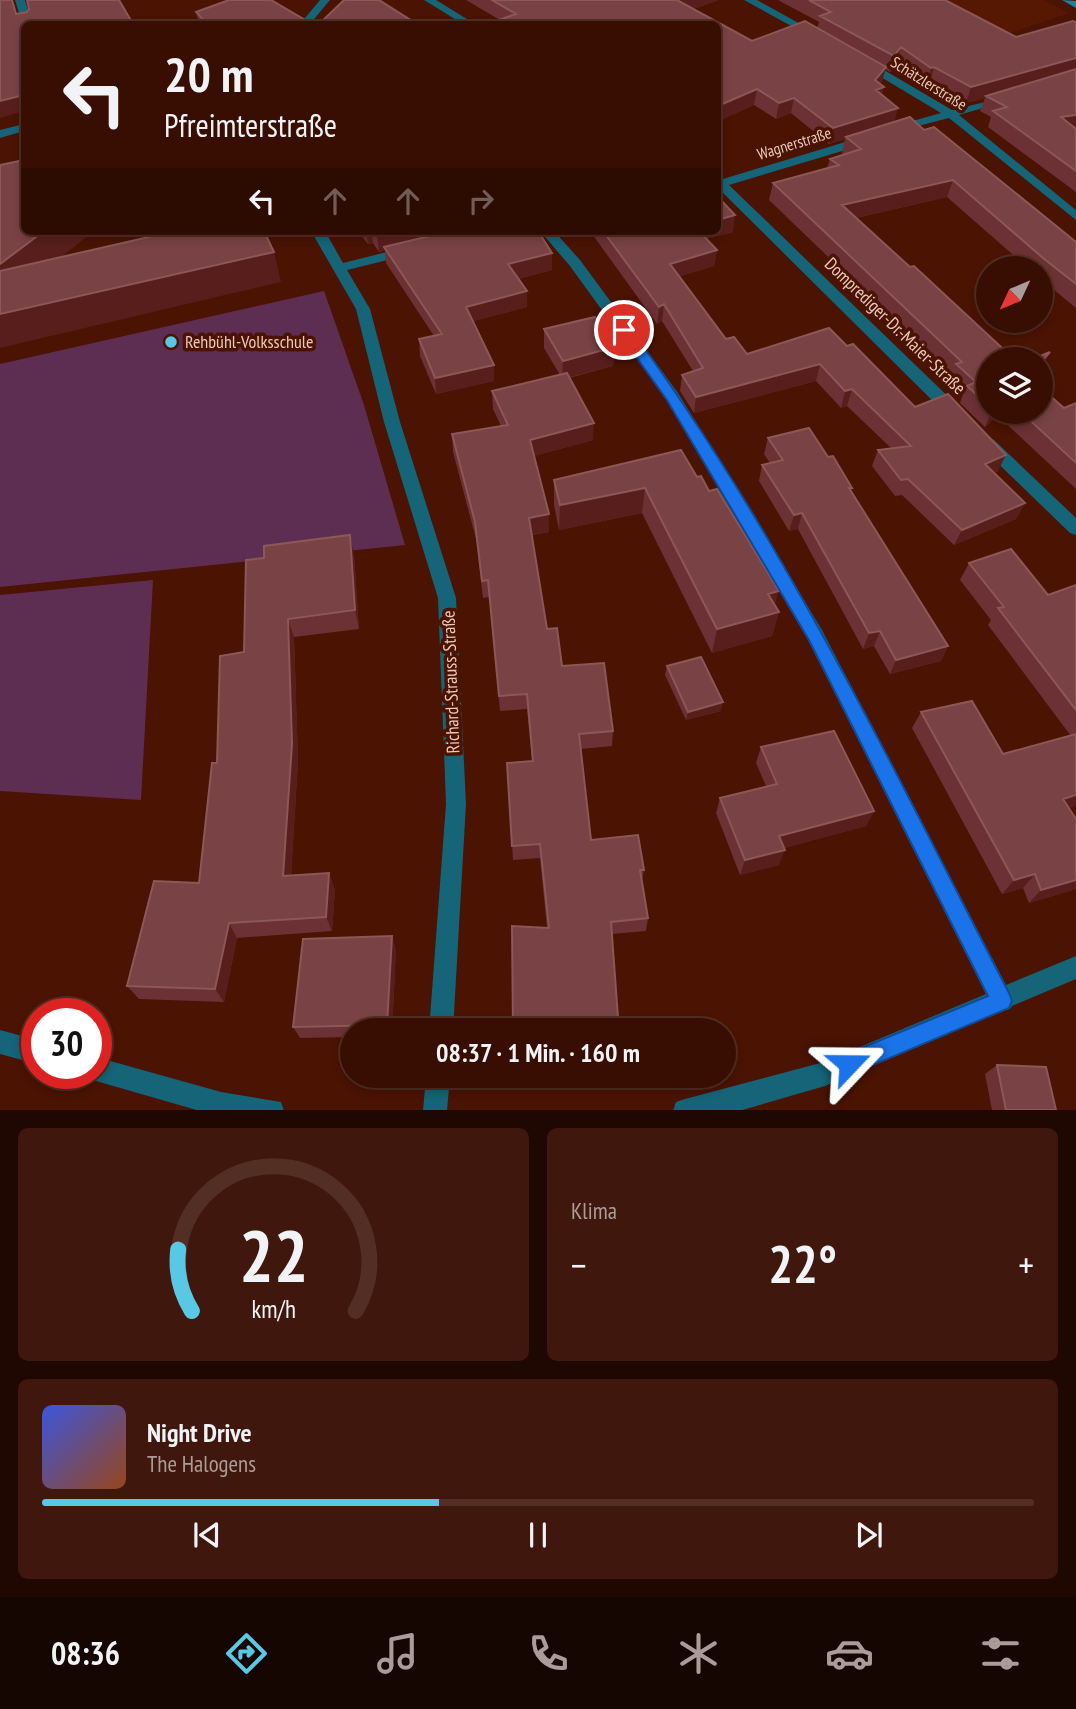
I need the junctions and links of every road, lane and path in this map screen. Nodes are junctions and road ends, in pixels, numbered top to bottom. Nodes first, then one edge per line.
1 (20, 0) edge
2 (325, 0) edge
3 (429, 0) edge
4 (749, 0) edge
5 (1067, 0) edge
6 (1076, 5) edge
7 (26, 21) edge
8 (308, 21) edge
9 (465, 21) edge
10 (822, 39) edge
11 (846, 52) edge
12 (1014, 96) edge
13 (952, 115) junction
14 (21, 129) edge
15 (0, 134) edge
16 (721, 182) edge
17 (721, 183) edge
18 (1076, 216) edge
19 (320, 235) edge
20 (550, 235) edge
21 (418, 249) edge
22 (339, 268) junction
23 (1076, 528) edge
24 (1076, 967) edge
25 (1002, 1001) junction
26 (442, 1018) edge
27 (0, 1042) edge
28 (21, 1048) edge
29 (112, 1073) edge
30 (437, 1088) edge
31 (265, 1110) edge
32 (435, 1110) edge
33 (689, 1110) edge

1 - 7 street
2 - 8 street
3 - 9 street
4 - 10 street
5 - 6 main road
11 - 13 street, Schätzlerstraße
12 - 13 street, Wagnerstraße
13 - 16 street, Wagnerstraße
13 - 18 street, Schätzlerstraße
14 - 15 street
17 - 23 street, Domprediger-Dr.-Maier-Straße
19 - 22 street, Richard-Strauss-Straße
20 - 25 street
21 - 22 street
22 - 26 street, Richard-Strauss-Straße
24 - 25 street
25 - 33 street
27 - 28 street
29 - 31 street
30 - 32 street

